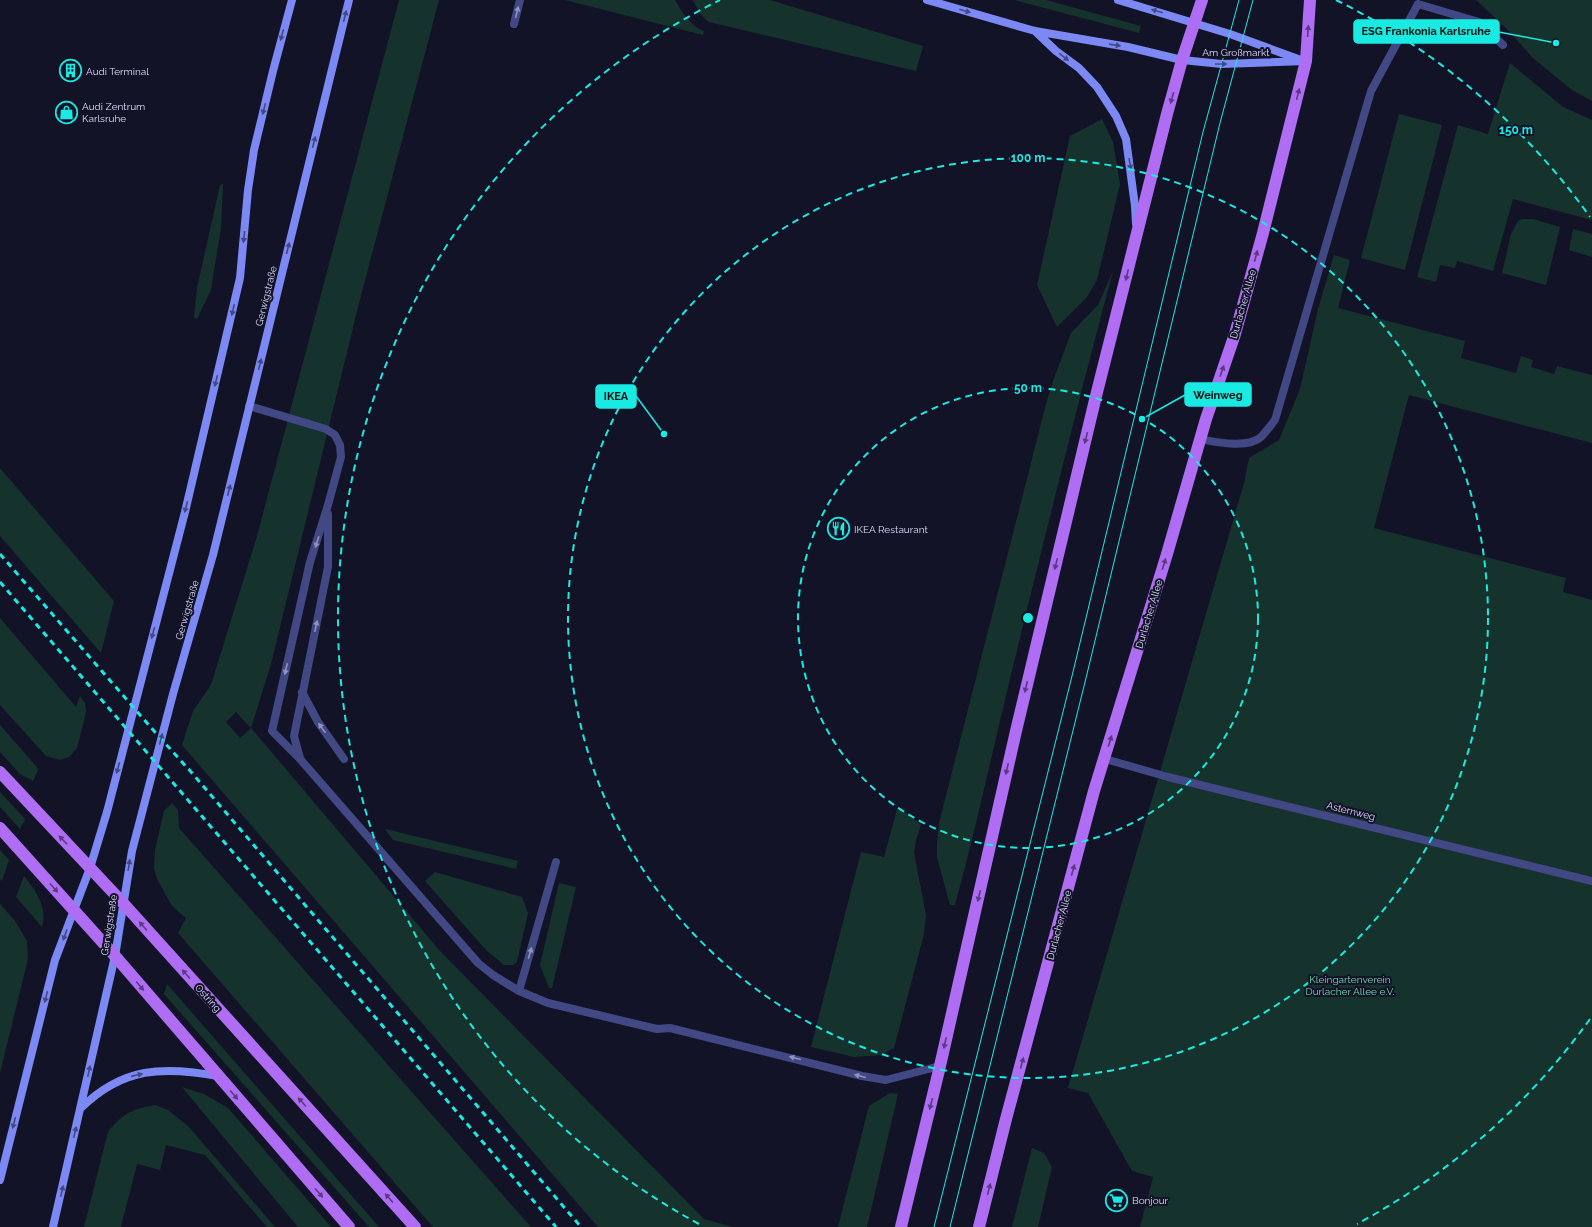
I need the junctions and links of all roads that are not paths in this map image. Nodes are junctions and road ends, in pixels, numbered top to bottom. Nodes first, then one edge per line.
1 (292, 0) edge
2 (349, 0) edge
3 (520, 0) edge
4 (927, 0) edge
5 (1118, 0) edge
6 (1202, 0) edge
7 (1310, 0) edge
8 (1194, 23) junction
9 (514, 24) dead end
10 (1035, 31) junction
11 (1504, 44) dead end
12 (1182, 60) junction
13 (1306, 61) junction
14 (1136, 237) junction
15 (249, 406) junction
16 (1200, 439) junction
17 (328, 505) junction
18 (302, 692) junction
19 (300, 759) junction
20 (1105, 759) junction
21 (344, 760) dead end
22 (0, 772) edge
23 (0, 828) edge
24 (556, 862) dead end
25 (90, 868) junction
26 (1592, 881) edge
27 (123, 903) junction
28 (74, 910) junction
29 (115, 956) junction
30 (519, 991) junction
31 (940, 1066) junction
32 (218, 1076) junction
33 (81, 1109) junction
34 (0, 1180) edge
35 (53, 1227) edge
36 (349, 1227) edge
37 (415, 1227) edge
38 (900, 1227) edge
39 (979, 1227) edge

1 -> 25 main road
15 -> 2 main road, Gerwigstraße
9 -> 3 lane
4 -> 10 main road, Am Großmarkt
8 -> 5 main road, Am Großmarkt
6 - 8 main road
13 -> 7 main road, Durlacher Allee
8 - 12 main road
8 - 13 main road, Am Großmarkt
10 -> 12 main road, Am Großmarkt
10 -> 14 main road
11 - 16 lane
12 -> 13 main road, Am Großmarkt
12 -> 14 main road
16 -> 13 main road, Durlacher Allee
14 -> 31 main road
15 - 17 lane
27 -> 15 main road, Gerwigstraße
20 -> 16 main road, Durlacher Allee
18 -> 17 lane
17 -> 19 lane
18 - 19 lane
21 -> 18 lane
19 - 30 lane
20 - 26 lane, Asternweg
39 -> 20 main road, Durlacher Allee
25 -> 22 main road, Ostring
23 -> 28 main road
30 -> 24 lane
25 - 27 main road, Ostring
25 - 28 main road
27 - 29 main road, Gerwigstraße
37 -> 27 main road, Ostring
28 - 29 main road
28 -> 34 main road
29 -> 32 main road
33 -> 29 main road, Gerwigstraße
31 -> 30 lane
31 -> 38 main road
33 -> 32 main road
32 -> 36 main road
35 -> 33 main road, Gerwigstraße

